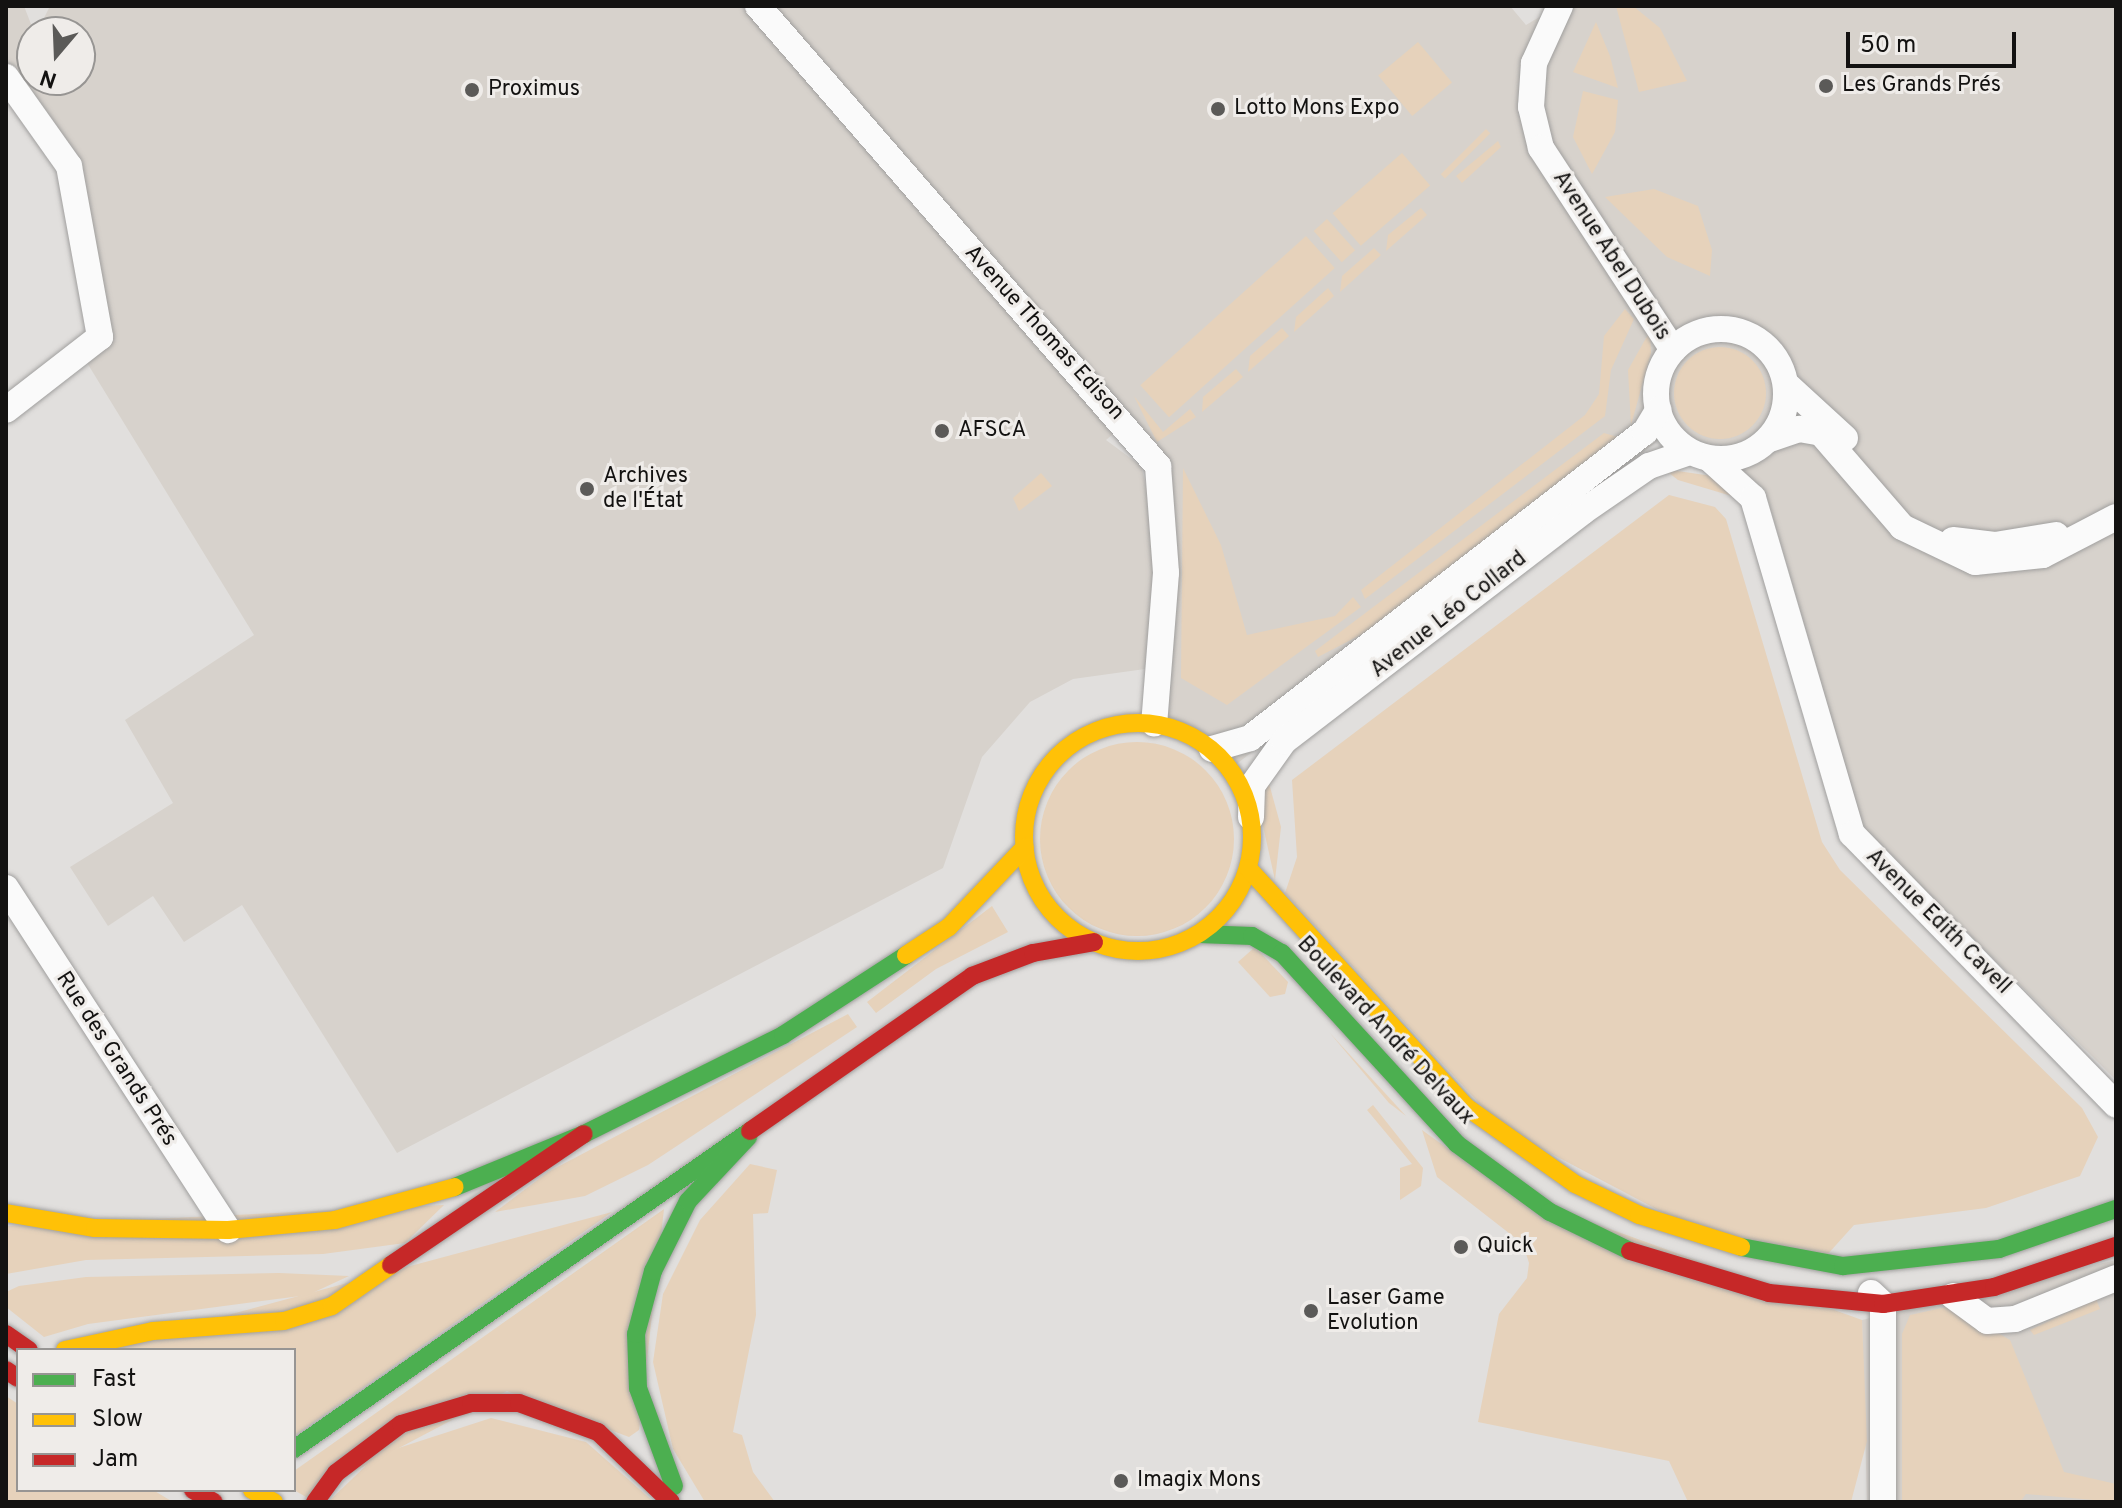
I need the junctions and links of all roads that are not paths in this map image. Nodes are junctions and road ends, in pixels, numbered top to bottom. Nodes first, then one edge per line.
1 (758, 6) edge
2 (1549, 13) edge
3 (6, 77) edge
4 (1673, 350) junction
5 (1786, 384) junction
6 (6, 410) edge
7 (1658, 410) junction
8 (1764, 443) junction
9 (1700, 455) junction
10 (1753, 498) junction
11 (2116, 517) edge
12 (2079, 537) junction
13 (1154, 724) junction
14 (1212, 749) junction
15 (1251, 817) junction
16 (1025, 847) junction
17 (1248, 868) junction
18 (6, 888) edge
19 (1199, 934) junction
20 (1094, 942) junction
21 (2112, 1094) edge
22 (584, 1134) junction
23 (748, 1137) junction
24 (2115, 1208) edge
25 (6, 1213) edge
26 (228, 1230) junction
27 (2116, 1246) edge
28 (1843, 1266) junction
29 (2116, 1278) edge
30 (1953, 1296) junction
31 (1883, 1304) junction
32 (6, 1334) edge
33 (26, 1348) edge
34 (74, 1348) edge
35 (296, 1448) edge
36 (196, 1492) edge
37 (224, 1492) edge
38 (256, 1492) edge
39 (207, 1502) edge
40 (214, 1502) edge
41 (274, 1502) edge
42 (315, 1502) edge
43 (671, 1502) edge
44 (683, 1502) edge
45 (1883, 1502) edge

1 - 13 street, Avenue Thomas Edison
2 - 4 street, Avenue Abel Dubois
3 - 6 street
4 - 5 street
4 - 7 street
5 - 8 street
5 - 12 street
7 - 9 street
7 - 14 street, Avenue Léo Collard
8 - 9 street
8 - 10 street, Avenue Edith Cavell
8 - 12 street
9 - 10 street
9 - 15 street, Avenue Léo Collard
10 - 21 street, Avenue Edith Cavell
11 - 12 street
13 - 14 main road
13 - 16 main road
14 - 15 main road
15 - 17 main road
16 - 20 main road
16 - 22 main road
17 - 19 main road
17 - 28 main road, Boulevard André Delvaux
18 - 26 street, Rue des Grands Prés
19 - 20 main road
19 - 31 main road, Boulevard André Delvaux
20 - 23 main road
22 - 26 main road
22 - 34 main road
23 - 35 main road
23 - 44 main road
24 - 28 main road, Boulevard André Delvaux
25 - 26 main road
27 - 30 main road, Boulevard André Delvaux
28 - 31 street
29 - 30 street
30 - 31 main road, Boulevard André Delvaux
31 - 45 street
32 - 33 main road
36 - 40 main road, bridge
37 - 39 main road
38 - 41 main road
42 - 43 main road

